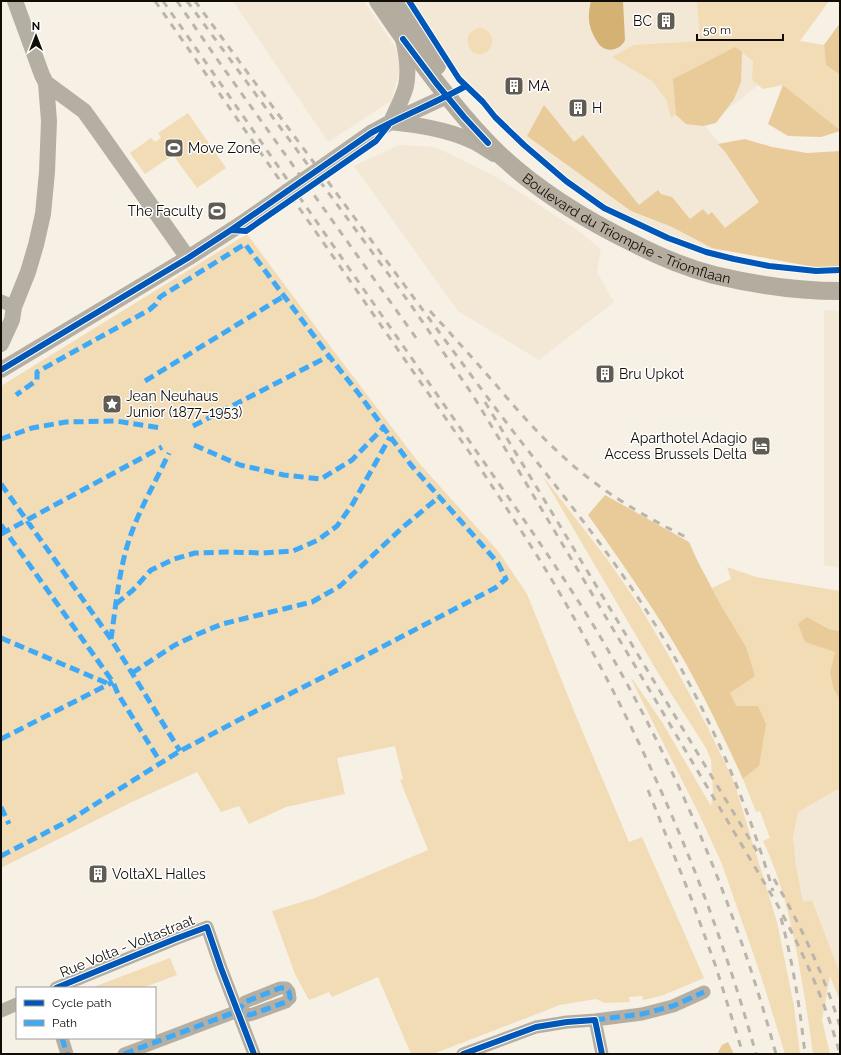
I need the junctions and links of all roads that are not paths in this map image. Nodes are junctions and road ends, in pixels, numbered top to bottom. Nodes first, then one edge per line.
1 (15, 1) edge
2 (378, 1) edge
3 (394, 1) edge
4 (403, 39) junction
5 (46, 83) junction
6 (447, 96) junction
7 (391, 122) junction
8 (508, 162) junction
9 (188, 258) junction
10 (840, 291) edge
11 (7, 304) edge
12 (1, 324) edge
13 (1, 344) edge
14 (2, 366) edge
15 (58, 987) edge
16 (704, 992) dead end
17 (16, 1004) edge
18 (1, 1011) edge
19 (238, 1011) junction
20 (595, 1020) junction
21 (62, 1039) edge
22 (67, 1054) edge
23 (124, 1054) edge
24 (254, 1054) edge
25 (463, 1054) edge
26 (602, 1054) edge

1 - 5 street
2 - 4 main road, Boulevard du Triomphe - Triomflaan
3 - 6 main road
4 - 6 main road, Boulevard du Triomphe - Triomflaan
4 - 7 street
5 - 9 street
5 - 11 street
6 - 7 street
6 - 8 main road, Boulevard du Triomphe - Triomflaan
7 - 8 street
7 - 9 street, bridge
8 - 10 main road, Boulevard du Triomphe - Triomflaan
9 - 14 street
11 - 12 street
11 - 13 street
15 - 19 street, Rue Volta - Voltastraat
16 - 20 street
17 - 18 street
19 - 23 street
19 - 24 street
20 - 25 street
20 - 26 street
21 - 22 street

